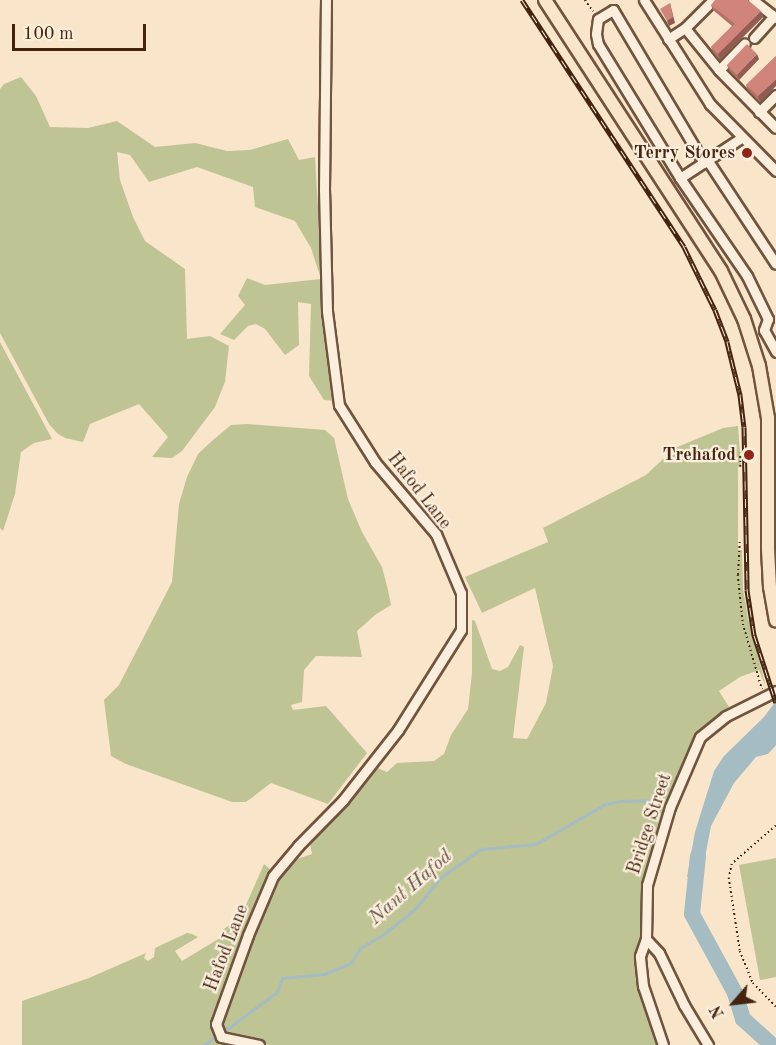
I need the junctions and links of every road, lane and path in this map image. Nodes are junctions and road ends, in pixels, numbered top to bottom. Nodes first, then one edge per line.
1 (326, 0) edge
2 (545, 0) edge
3 (585, 0) edge
4 (644, 0) edge
5 (753, 0) edge
6 (708, 2) edge
7 (775, 17) edge
8 (598, 19) junction
9 (685, 28) junction
10 (754, 38) dead end
11 (668, 39) junction
12 (745, 43) edge
13 (720, 70) junction
14 (776, 95) edge
15 (759, 112) junction
16 (776, 128) edge
17 (741, 138) junction
18 (706, 162) junction
19 (776, 171) edge
20 (680, 178) junction
21 (776, 264) edge
22 (772, 319) edge
23 (776, 352) edge
24 (740, 453) dead end
25 (740, 466) dead end
26 (740, 542) dead end
27 (776, 620) edge
28 (776, 691) edge
29 (765, 698) junction
30 (776, 826) edge
31 (646, 939) junction
32 (776, 1007) edge
33 (259, 1045) edge
34 (663, 1045) edge
35 (708, 1045) edge

1 - 33 street, Hafod Lane
2 - 27 main road
3 - 8 path
4 - 11 street
5 - 7 street
6 - 9 street
7 - 10 street
8 - 18 street
8 - 20 street
9 - 11 street
9 - 13 street
11 - 17 street
12 - 13 street
13 - 15 street
14 - 15 street
15 - 16 street
17 - 18 street
17 - 19 street
18 - 20 street
18 - 21 street
20 - 22 street
22 - 23 street
24 - 25 path
26 - 29 path
28 - 29 street, Bridge Street
29 - 31 street, Bridge Street
30 - 32 path
31 - 34 street, Bridge Street
31 - 35 street

